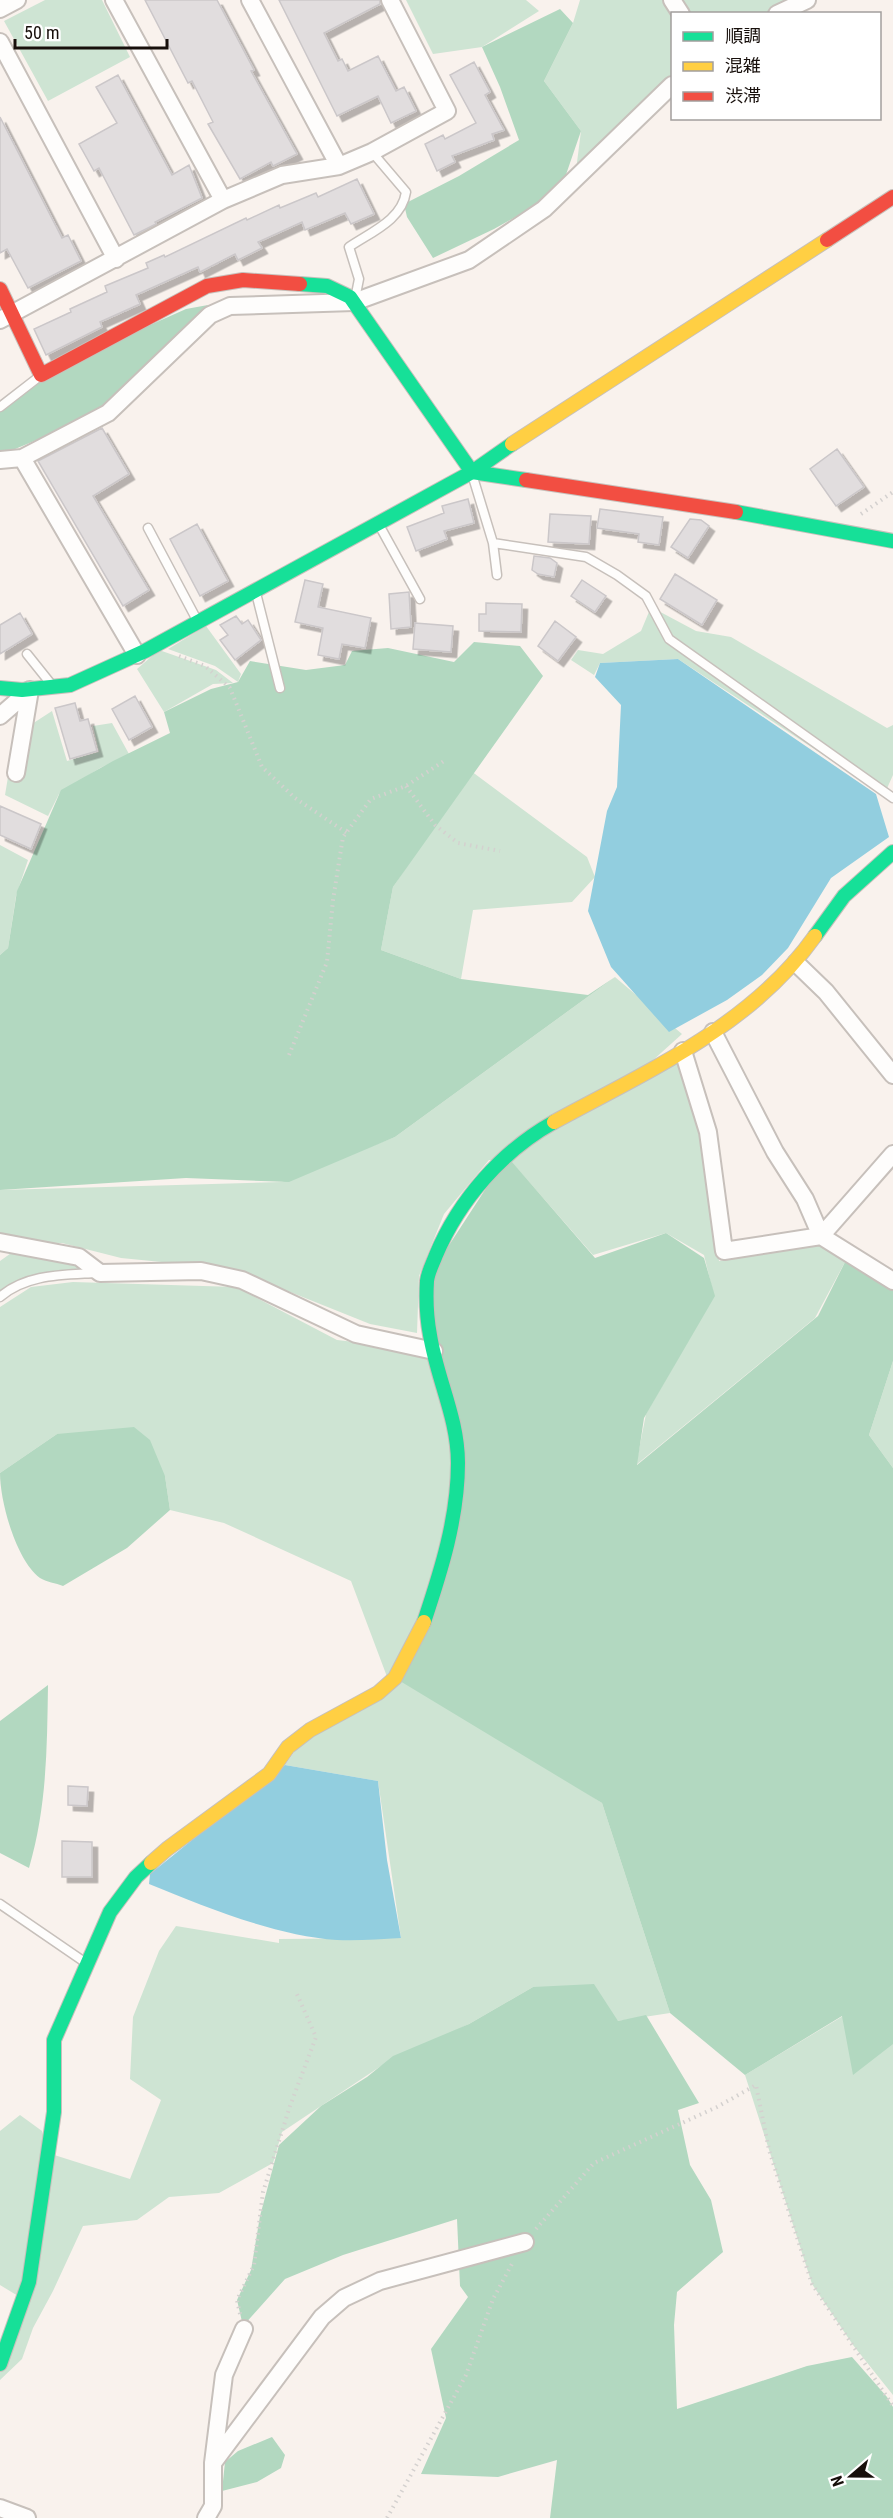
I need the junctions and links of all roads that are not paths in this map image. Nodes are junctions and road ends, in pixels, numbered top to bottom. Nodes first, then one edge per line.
1 (17, 0) edge
2 (114, 0) edge
3 (250, 0) edge
4 (390, 0) edge
5 (807, 0) edge
6 (0, 9) edge
7 (781, 12) edge
8 (0, 42) edge
9 (671, 86) edge
10 (372, 152) junction
11 (339, 166) junction
12 (893, 197) edge
13 (224, 200) junction
14 (116, 259) junction
15 (0, 289) edge
16 (354, 302) junction
17 (6, 316) edge
18 (42, 375) junction
19 (0, 407) edge
20 (22, 458) junction
21 (0, 460) edge
22 (472, 472) junction
23 (378, 523) junction
24 (148, 528) dead end
25 (893, 541) edge
26 (493, 543) junction
27 (497, 575) dead end
28 (255, 591) junction
29 (420, 599) dead end
30 (198, 622) junction
31 (27, 654) dead end
32 (137, 655) junction
33 (53, 687) junction
34 (0, 688) edge
35 (280, 688) dead end
36 (30, 690) junction
37 (0, 716) edge
38 (16, 773) dead end
39 (893, 798) edge
40 (893, 852) edge
41 (796, 963) junction
42 (713, 1032) junction
43 (683, 1051) junction
44 (893, 1075) edge
45 (893, 1154) edge
46 (821, 1236) junction
47 (0, 1242) edge
48 (100, 1273) junction
49 (893, 1281) edge
50 (0, 1297) edge
51 (434, 1351) junction
52 (0, 1904) edge
53 (87, 1964) junction
54 (525, 2242) road end
55 (244, 2329) road end
56 (0, 2364) edge
57 (213, 2463) junction
58 (0, 2508) edge
59 (27, 2518) edge
60 (206, 2518) edge

1 - 6 street
2 - 13 street
3 - 11 street
4 - 10 street
5 - 7 street
8 - 14 street
9 - 16 street
10 - 11 street
10 - 16 lane
11 - 13 street
12 - 22 street
13 - 14 street
14 - 17 street
15 - 17 street
16 - 18 street
16 - 20 street
16 - 22 street
17 - 18 street
18 - 19 lane
20 - 21 street
20 - 32 street
22 - 23 street
22 - 25 street
22 - 26 lane
23 - 28 street
23 - 29 lane
24 - 30 lane
26 - 27 lane
26 - 39 lane
28 - 30 street
28 - 35 lane
30 - 32 street
31 - 33 lane
32 - 33 street
33 - 36 street
34 - 36 street
36 - 37 street
36 - 38 street
40 - 41 street
41 - 42 street
41 - 44 street
42 - 43 street
42 - 46 street
43 - 46 street
43 - 51 street
45 - 46 street
46 - 49 street
47 - 48 street
48 - 50 lane
48 - 51 street
51 - 53 street
52 - 53 lane
53 - 56 street
54 - 57 street
55 - 57 street
57 - 60 street
58 - 59 street

